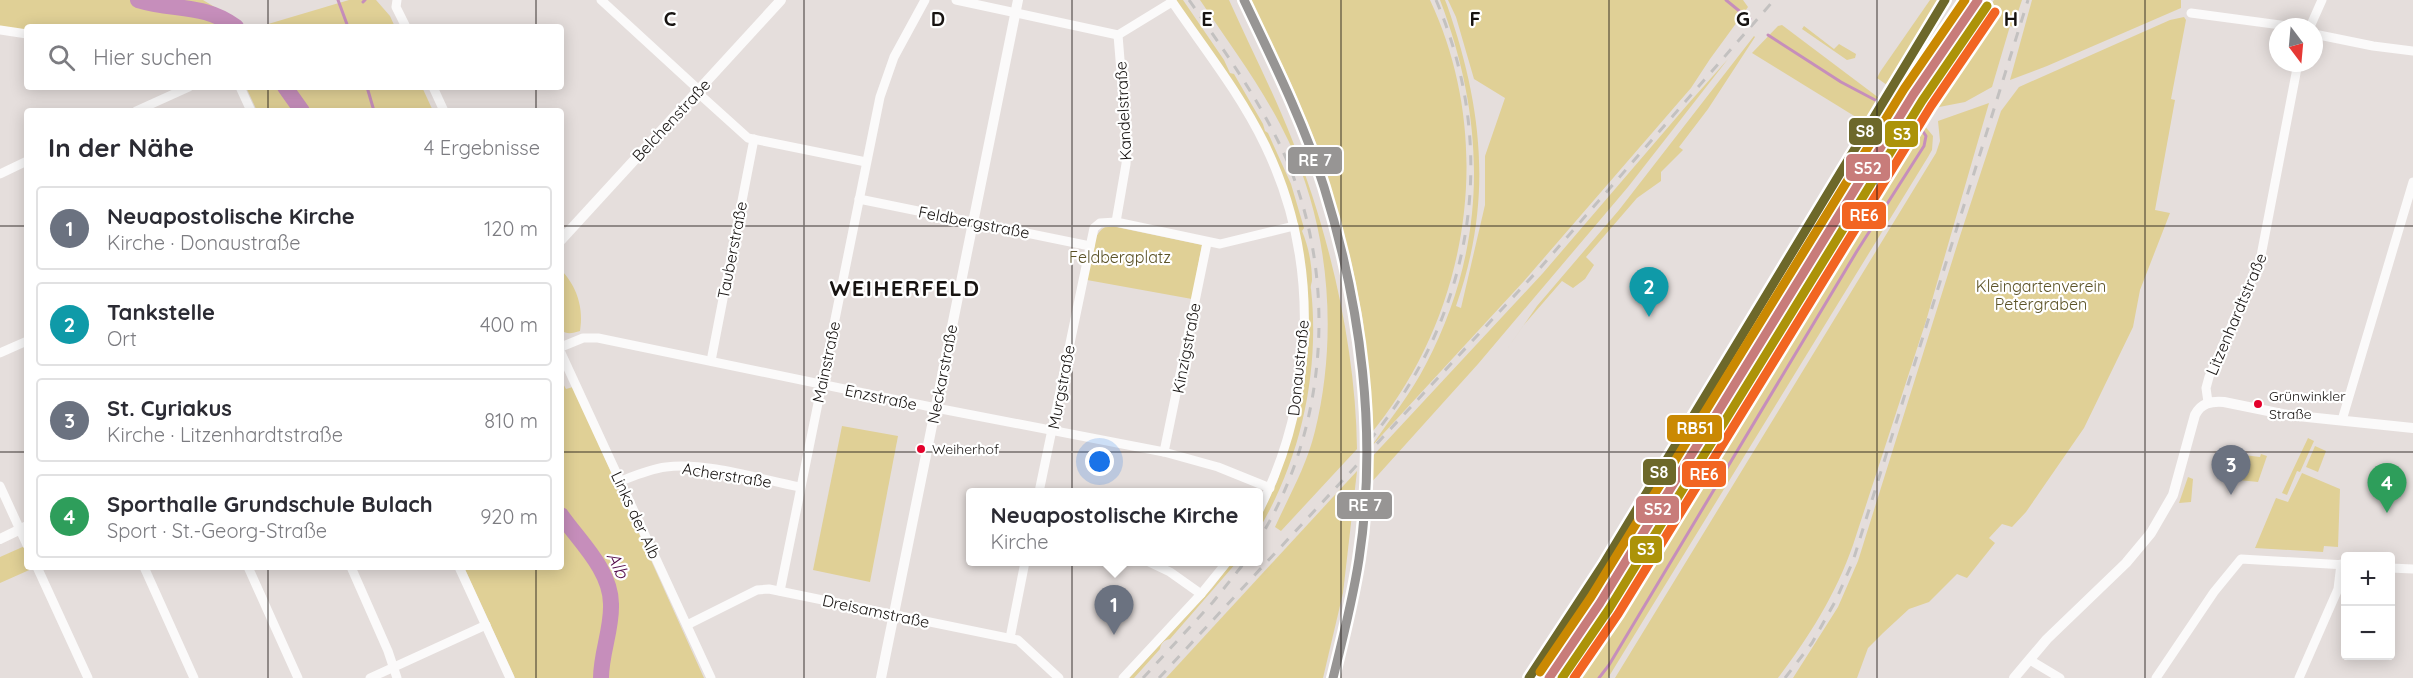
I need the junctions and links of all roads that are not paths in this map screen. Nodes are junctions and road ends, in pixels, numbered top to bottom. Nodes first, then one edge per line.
1 (601, 0) edge
2 (781, 0) edge
3 (925, 0) edge
4 (956, 0) edge
5 (1018, 0) edge
6 (2322, 0) edge
7 (1171, 1) edge
8 (396, 4) edge
9 (1015, 12) junction
10 (2191, 13) dead end
11 (2314, 18) edge
12 (405, 24) edge
13 (2269, 24) edge
14 (0, 30) edge
15 (24, 34) edge
16 (1118, 35) junction
17 (2323, 36) edge
18 (2413, 51) edge
19 (2296, 72) edge
20 (182, 90) edge
21 (241, 90) edge
22 (434, 90) edge
23 (698, 91) junction
24 (143, 108) edge
25 (250, 108) edge
26 (443, 108) edge
27 (754, 139) junction
28 (24, 162) edge
29 (866, 162) junction
30 (0, 174) edge
31 (2413, 182) edge
32 (859, 199) junction
33 (972, 222) junction
34 (1116, 222) junction
35 (1294, 226) junction
36 (564, 237) edge
37 (1207, 243) junction
38 (1090, 246) junction
39 (24, 342) edge
40 (564, 345) edge
41 (0, 353) edge
42 (564, 359) edge
43 (711, 361) junction
44 (821, 383) junction
45 (2208, 402) junction
46 (936, 408) junction
47 (2342, 420) junction
48 (2413, 428) edge
49 (1052, 431) junction
50 (1164, 452) junction
51 (621, 481) junction
52 (0, 486) edge
53 (800, 487) junction
54 (1040, 488) edge
55 (1270, 488) junction
56 (1263, 502) edge
57 (23, 528) edge
58 (0, 539) edge
59 (2341, 564) edge
60 (1024, 566) edge
61 (1159, 566) edge
62 (1223, 566) edge
63 (2395, 568) edge
64 (2413, 569) edge
65 (38, 570) edge
66 (145, 570) edge
67 (249, 570) edge
68 (352, 570) edge
69 (460, 570) edge
70 (2341, 574) edge
71 (780, 591) junction
72 (1201, 594) junction
73 (894, 615) junction
74 (486, 625) junction
75 (687, 625) junction
76 (1010, 638) junction
77 (2030, 660) junction
78 (393, 668) junction
79 (88, 678) edge
80 (194, 678) edge
81 (298, 678) edge
82 (370, 678) edge
83 (397, 678) edge
84 (510, 678) edge
85 (711, 678) edge
86 (881, 678) edge
87 (1059, 678) edge
88 (1123, 678) edge
89 (2014, 678) edge
90 (2060, 678) edge
91 (2156, 678) edge
92 (2299, 678) edge

1 - 23 street
2 - 23 street, Belchenstraße
3 - 29 street, Mainstraße
4 - 9 street
5 - 9 street, Neckarstraße
6 - 11 street
7 - 16 street
7 - 35 street, Donaustraße
8 - 12 street
9 - 16 street
9 - 33 street, Neckarstraße
10 - 13 street
14 - 15 street
16 - 34 street, Kandelstraße
17 - 18 street
19 - 45 street, Litzenhardtstraße
20 - 24 street
21 - 25 street
22 - 26 street
23 - 27 street
23 - 36 street, Belchenstraße
27 - 29 street
27 - 43 street, Tauberstraße
28 - 30 street
29 - 32 street, Mainstraße
31 - 47 street
32 - 33 street, Feldbergstraße
32 - 44 street, Mainstraße
33 - 38 street, Feldbergstraße
33 - 46 street, Neckarstraße
34 - 37 street
34 - 38 street
35 - 37 street
35 - 55 street, Donaustraße
37 - 50 street, Kinzigstraße
38 - 49 street, Murgstraße
39 - 41 street
40 - 43 street, Enzstraße
42 - 51 street, Links der Alb
43 - 44 street, Enzstraße
44 - 46 street, Enzstraße
44 - 53 street, Mainstraße
45 - 47 street
45 - 77 street, Litzenhardtstraße
46 - 49 street, Enzstraße
46 - 73 street, Neckarstraße
47 - 48 street
49 - 50 street, Enzstraße
49 - 54 street, Murgstraße
50 - 55 street, Enzstraße
51 - 53 street, Acherstraße
51 - 75 street, Links der Alb
52 - 57 street
53 - 71 street, Mainstraße
55 - 56 street, Donaustraße
57 - 58 street
59 - 91 street
60 - 76 street
61 - 72 street
62 - 72 street
63 - 64 street
65 - 79 street
66 - 80 street
67 - 81 street
68 - 78 street
69 - 74 street
70 - 92 street
71 - 73 street, Dreisamstraße
71 - 75 street, Dreisamstraße
72 - 88 street
73 - 76 street, Dreisamstraße
73 - 86 street, Neckarstraße
74 - 78 street
74 - 84 street
75 - 85 street, Links der Alb
76 - 87 street, Dreisamstraße
77 - 89 street, Litzenhardtstraße
77 - 90 street
78 - 82 street
78 - 83 street

